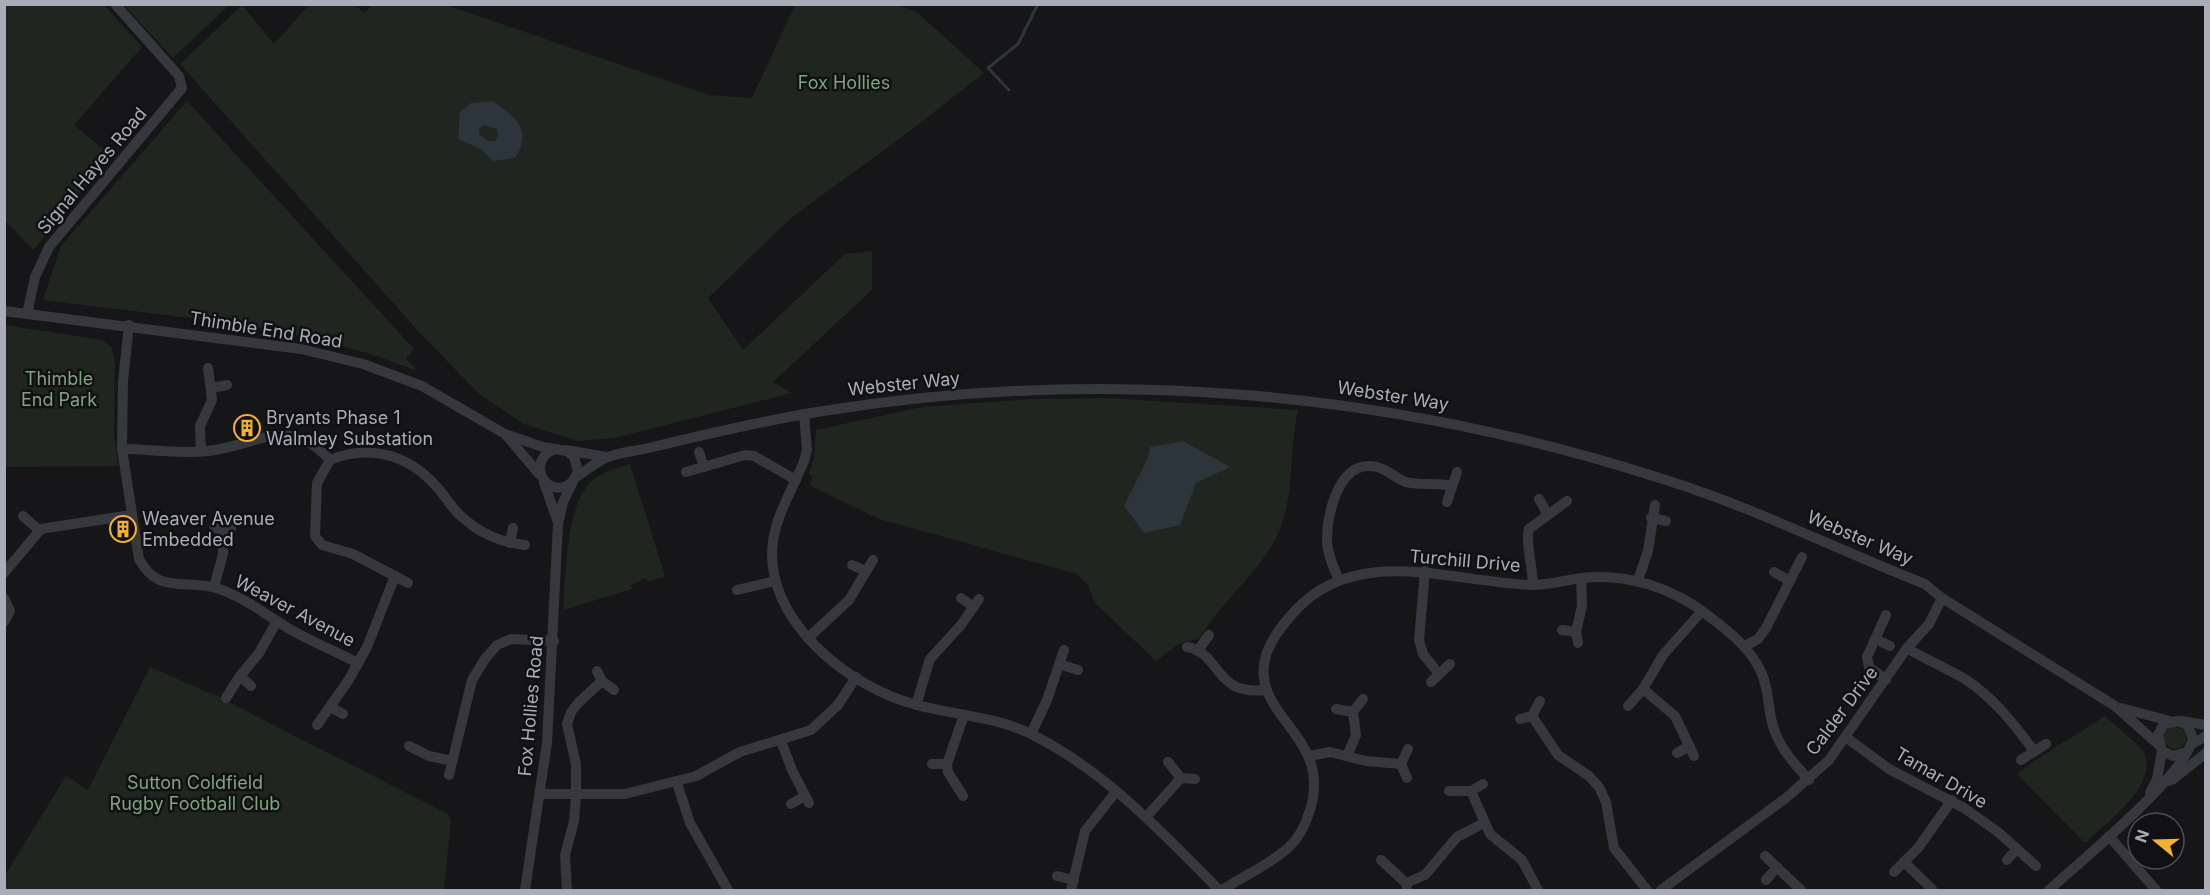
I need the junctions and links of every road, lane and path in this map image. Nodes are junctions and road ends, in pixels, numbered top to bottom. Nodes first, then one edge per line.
1 (115, 4) edge
2 (4, 311) edge
3 (27, 314) junction
4 (129, 326) junction
5 (208, 368) dead end
6 (227, 386) dead end
7 (212, 388) junction
8 (804, 414) junction
9 (505, 434) junction
10 (122, 449) junction
11 (560, 450) junction
12 (201, 451) junction
13 (699, 452) dead end
14 (607, 457) junction
15 (330, 460) junction
16 (704, 467) junction
17 (686, 472) dead end
18 (1456, 472) dead end
19 (542, 478) junction
20 (574, 480) junction
21 (796, 480) junction
22 (1452, 486) junction
23 (1539, 500) dead end
24 (1567, 501) dead end
25 (1448, 502) dead end
26 (1655, 505) dead end
27 (1547, 513) junction
28 (131, 515) junction
29 (23, 516) dead end
30 (1651, 518) junction
31 (1666, 521) dead end
32 (558, 524) junction
33 (513, 528) dead end
34 (39, 530) junction
35 (223, 530) dead end
36 (510, 543) junction
37 (525, 545) dead end
38 (1802, 557) dead end
39 (873, 560) dead end
40 (852, 565) dead end
41 (1425, 571) junction
42 (867, 572) junction
43 (4, 573) edge
44 (1774, 573) dead end
45 (395, 576) junction
46 (1581, 578) junction
47 (1339, 580) junction
48 (1638, 580) junction
49 (775, 581) junction
50 (1790, 581) junction
51 (408, 583) dead end
52 (1533, 585) junction
53 (214, 587) junction
54 (737, 590) dead end
55 (4, 598) edge
56 (960, 598) dead end
57 (1942, 598) junction
58 (1702, 611) junction
59 (1886, 615) dead end
60 (277, 621) junction
61 (4, 622) edge
62 (1562, 630) dead end
63 (1209, 635) dead end
64 (808, 638) junction
65 (1875, 639) junction
66 (554, 641) junction
67 (1745, 646) junction
68 (1890, 646) dead end
69 (1907, 648) junction
70 (1064, 650) dead end
71 (358, 663) junction
72 (1059, 664) junction
73 (1450, 664) dead end
74 (1078, 670) dead end
75 (240, 676) junction
76 (856, 677) junction
77 (1886, 680) junction
78 (251, 686) dead end
79 (1643, 689) junction
80 (614, 690) dead end
81 (1267, 690) junction
82 (226, 698) dead end
83 (1363, 699) dead end
84 (1540, 701) dead end
85 (916, 705) junction
86 (1628, 706) dead end
87 (2115, 706) junction
88 (330, 707) junction
89 (1336, 709) dead end
90 (1353, 711) junction
91 (343, 714) dead end
92 (964, 715) junction
93 (1532, 716) junction
94 (1520, 718) dead end
95 (2174, 721) junction
96 (2205, 724) edge
97 (317, 725) dead end
98 (1031, 734) junction
99 (2205, 736) edge
100 (1846, 738) junction
101 (781, 741) junction
102 (2046, 744) dead end
103 (409, 746) dead end
104 (2161, 748) junction
105 (2189, 748) junction
106 (1407, 749) dead end
107 (2034, 751) junction
108 (1677, 753) dead end
109 (2205, 753) edge
110 (1310, 756) junction
111 (1347, 756) junction
112 (2021, 760) dead end
113 (452, 761) junction
114 (1168, 762) dead end
115 (932, 764) dead end
116 (947, 764) junction
117 (1401, 764) junction
118 (449, 775) dead end
119 (1181, 778) junction
120 (1407, 778) dead end
121 (1195, 779) dead end
122 (1809, 780) junction
123 (2166, 781) junction
124 (677, 783) junction
125 (1483, 784) dead end
126 (1449, 791) dead end
127 (1471, 791) junction
128 (1115, 793) junction
129 (540, 794) junction
130 (576, 796) junction
131 (963, 796) dead end
132 (2148, 799) junction
133 (1952, 800) junction
134 (791, 804) dead end
135 (1146, 817) junction
136 (1484, 823) junction
137 (2109, 836) junction
138 (2017, 849) junction
139 (1765, 856) dead end
140 (1381, 860) dead end
141 (2007, 860) dead end
142 (1904, 862) junction
143 (2036, 866) dead end
144 (1777, 867) junction
145 (1894, 872) dead end
146 (1057, 876) dead end
147 (1766, 880) dead end
148 (1073, 885) edge
149 (1407, 887) edge
150 (1932, 889) edge
151 (525, 891) edge
152 (567, 891) edge
153 (728, 891) edge
154 (1220, 891) edge
155 (1538, 891) edge
156 (1647, 891) edge
157 (1661, 891) edge
158 (1801, 891) edge
159 (2049, 891) edge
160 (2156, 891) edge

1 - 3 street, Signal Hayes Road
2 - 3 street, Thimble End Road
3 - 4 street, Thimble End Road
4 - 9 street, Thimble End Road
4 - 10 street, Weaver Avenue
5 - 7 street
6 - 7 street
7 - 12 street
8 - 14 street, Webster Way
8 - 21 street
8 - 57 street, Webster Way
9 - 11 street, Thimble End Road
9 - 19 street, Thimble End Road
10 - 12 street
10 - 28 street, Weaver Avenue
11 - 14 street, Webster Way
11 - 19 street
11 - 20 street
12 - 15 street
13 - 16 street
14 - 20 street, Webster Way
15 - 36 street
15 - 45 street
16 - 17 street
16 - 21 street
18 - 22 street
19 - 20 street
19 - 32 street, Fox Hollies Road
20 - 32 street, Fox Hollies Road
21 - 49 street
22 - 25 street
22 - 47 street
23 - 27 street
24 - 27 street
26 - 30 street
27 - 52 street
28 - 34 street
28 - 53 street, Weaver Avenue
29 - 34 street
30 - 31 street
30 - 48 street
32 - 66 street, Fox Hollies Road
33 - 36 street
34 - 43 street
35 - 53 street
36 - 37 street
38 - 50 street
39 - 42 street
40 - 42 street
41 - 47 street, Turchill Drive
41 - 52 street, Turchill Drive
41 - 73 street
42 - 64 street
44 - 50 street
45 - 51 street
45 - 71 street
46 - 48 street, Turchill Drive
46 - 52 street, Turchill Drive
46 - 62 street
47 - 81 street, Turchill Drive
48 - 58 street, Turchill Drive
49 - 54 street
49 - 64 street
50 - 67 street
53 - 60 street, Weaver Avenue
55 - 61 street
56 - 85 street
57 - 69 street, Calder Drive
57 - 87 street, Webster Way
58 - 67 street, Turchill Drive
58 - 79 street
59 - 65 street
60 - 71 street, Weaver Avenue
60 - 75 street
63 - 81 street
64 - 76 street
65 - 68 street
65 - 77 street
66 - 113 street
66 - 129 street, Fox Hollies Road
67 - 122 street, Turchill Drive
69 - 77 street, Calder Drive
69 - 107 street
70 - 72 street
71 - 88 street
72 - 74 street
72 - 98 street
75 - 78 street
75 - 82 street
76 - 85 street
76 - 101 street
77 - 100 street, Calder Drive
79 - 86 street
79 - 108 street
80 - 130 street
81 - 110 street, Turchill Drive
83 - 90 street
84 - 93 street
85 - 92 street
87 - 95 street, Webster Way
87 - 104 street, Webster Way
88 - 91 street
88 - 97 street
89 - 90 street
90 - 111 street
92 - 98 street
92 - 116 street
93 - 94 street
93 - 156 street
95 - 96 street, Webster Way
95 - 104 street
95 - 105 street
98 - 128 street
99 - 105 street
100 - 122 street, Calder Drive
100 - 133 street, Tamar Drive
101 - 124 street
101 - 134 street
102 - 107 street
103 - 113 street
104 - 105 street
104 - 132 street
105 - 123 street
106 - 117 street
107 - 112 street
109 - 123 street
110 - 111 street
110 - 154 street, Turchill Drive
111 - 117 street
113 - 118 street
114 - 119 street
115 - 116 street
116 - 131 street
117 - 120 street
119 - 121 street
119 - 135 street
122 - 157 street, Calder Drive
123 - 132 street
124 - 130 street
124 - 153 street
125 - 127 street
126 - 127 street
127 - 136 street
128 - 135 street
128 - 148 street
129 - 130 street
129 - 151 street, Fox Hollies Road
130 - 152 street
132 - 137 street
133 - 138 street, Tamar Drive
133 - 142 street
135 - 154 street
136 - 149 street
136 - 155 street
137 - 159 street
137 - 160 street
138 - 141 street
138 - 143 street, Tamar Drive
139 - 144 street
140 - 149 street
142 - 145 street
142 - 150 street
144 - 147 street
144 - 158 street
146 - 148 street

